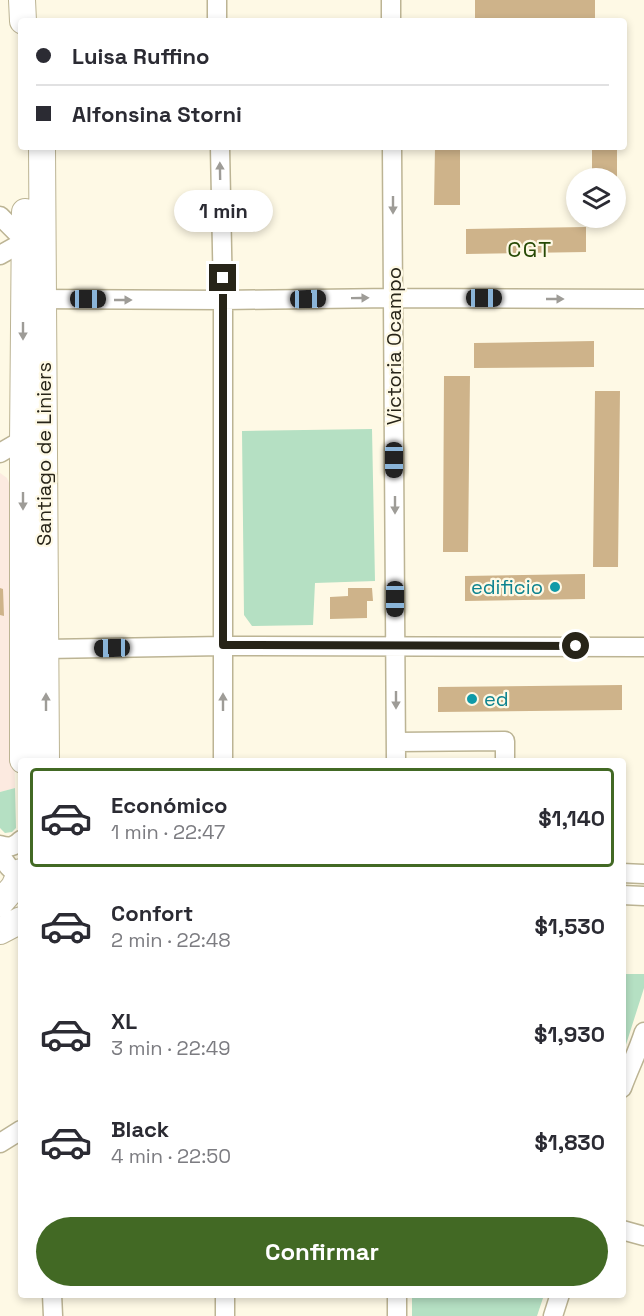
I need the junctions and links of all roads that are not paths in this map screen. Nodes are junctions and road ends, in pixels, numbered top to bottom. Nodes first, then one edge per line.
1 (22, 0) edge
2 (40, 0) edge
3 (217, 0) edge
4 (391, 0) edge
5 (23, 18) edge
6 (40, 18) edge
7 (217, 18) edge
8 (391, 18) edge
9 (24, 150) edge
10 (42, 150) edge
11 (220, 150) edge
12 (392, 150) edge
13 (0, 216) edge
14 (34, 241) junction
15 (0, 255) edge
16 (393, 298) junction
17 (33, 299) junction
18 (644, 299) edge
19 (223, 300) junction
20 (22, 446) edge
21 (223, 645) junction
22 (395, 646) junction
23 (644, 647) edge
24 (35, 648) junction
25 (396, 742) junction
26 (23, 758) edge
27 (46, 758) edge
28 (223, 758) edge
29 (396, 758) edge
30 (505, 758) edge
31 (18, 843) edge
32 (0, 845) edge
33 (0, 854) edge
34 (626, 873) edge
35 (18, 874) edge
36 (644, 874) edge
37 (18, 881) edge
38 (626, 896) edge
39 (644, 896) edge
40 (0, 903) edge
41 (18, 922) edge
42 (0, 931) edge
43 (644, 1032) edge
44 (641, 1051) edge
45 (626, 1078) edge
46 (18, 1132) edge
47 (0, 1143) edge
48 (626, 1231) edge
49 (644, 1236) edge
50 (52, 1298) edge
51 (225, 1298) edge
52 (397, 1298) edge
53 (559, 1298) edge
54 (53, 1316) edge
55 (225, 1316) edge
56 (397, 1316) edge
57 (553, 1316) edge

1 - 5 street
2 - 6 street
3 - 7 street
4 - 8 street
9 - 14 street, Santiago de Liniers
10 - 14 street, Santiago de Liniers
19 -> 11 street
12 -> 16 street, Victoria Ocampo
13 - 14 street
14 - 15 street
14 - 17 street, Santiago de Liniers
16 -> 18 street
19 -> 16 street
16 -> 22 street, Victoria Ocampo
17 -> 19 street
17 - 20 street, Santiago de Liniers
19 - 21 street
20 - 24 street, Santiago de Liniers
21 - 22 street
21 - 24 street
28 -> 21 street
22 - 23 street
22 -> 25 street, Victoria Ocampo
24 - 26 street, Santiago de Liniers
27 -> 24 street, Santiago de Liniers
25 - 29 street, Victoria Ocampo
25 - 30 street
31 - 32 street
33 - 35 street
34 - 36 street
37 - 40 street
38 - 39 street
41 - 42 street
43 - 44 street
44 - 45 street
46 - 47 street
48 - 49 street
50 - 54 street
51 - 55 street
52 - 56 street
53 - 57 street

